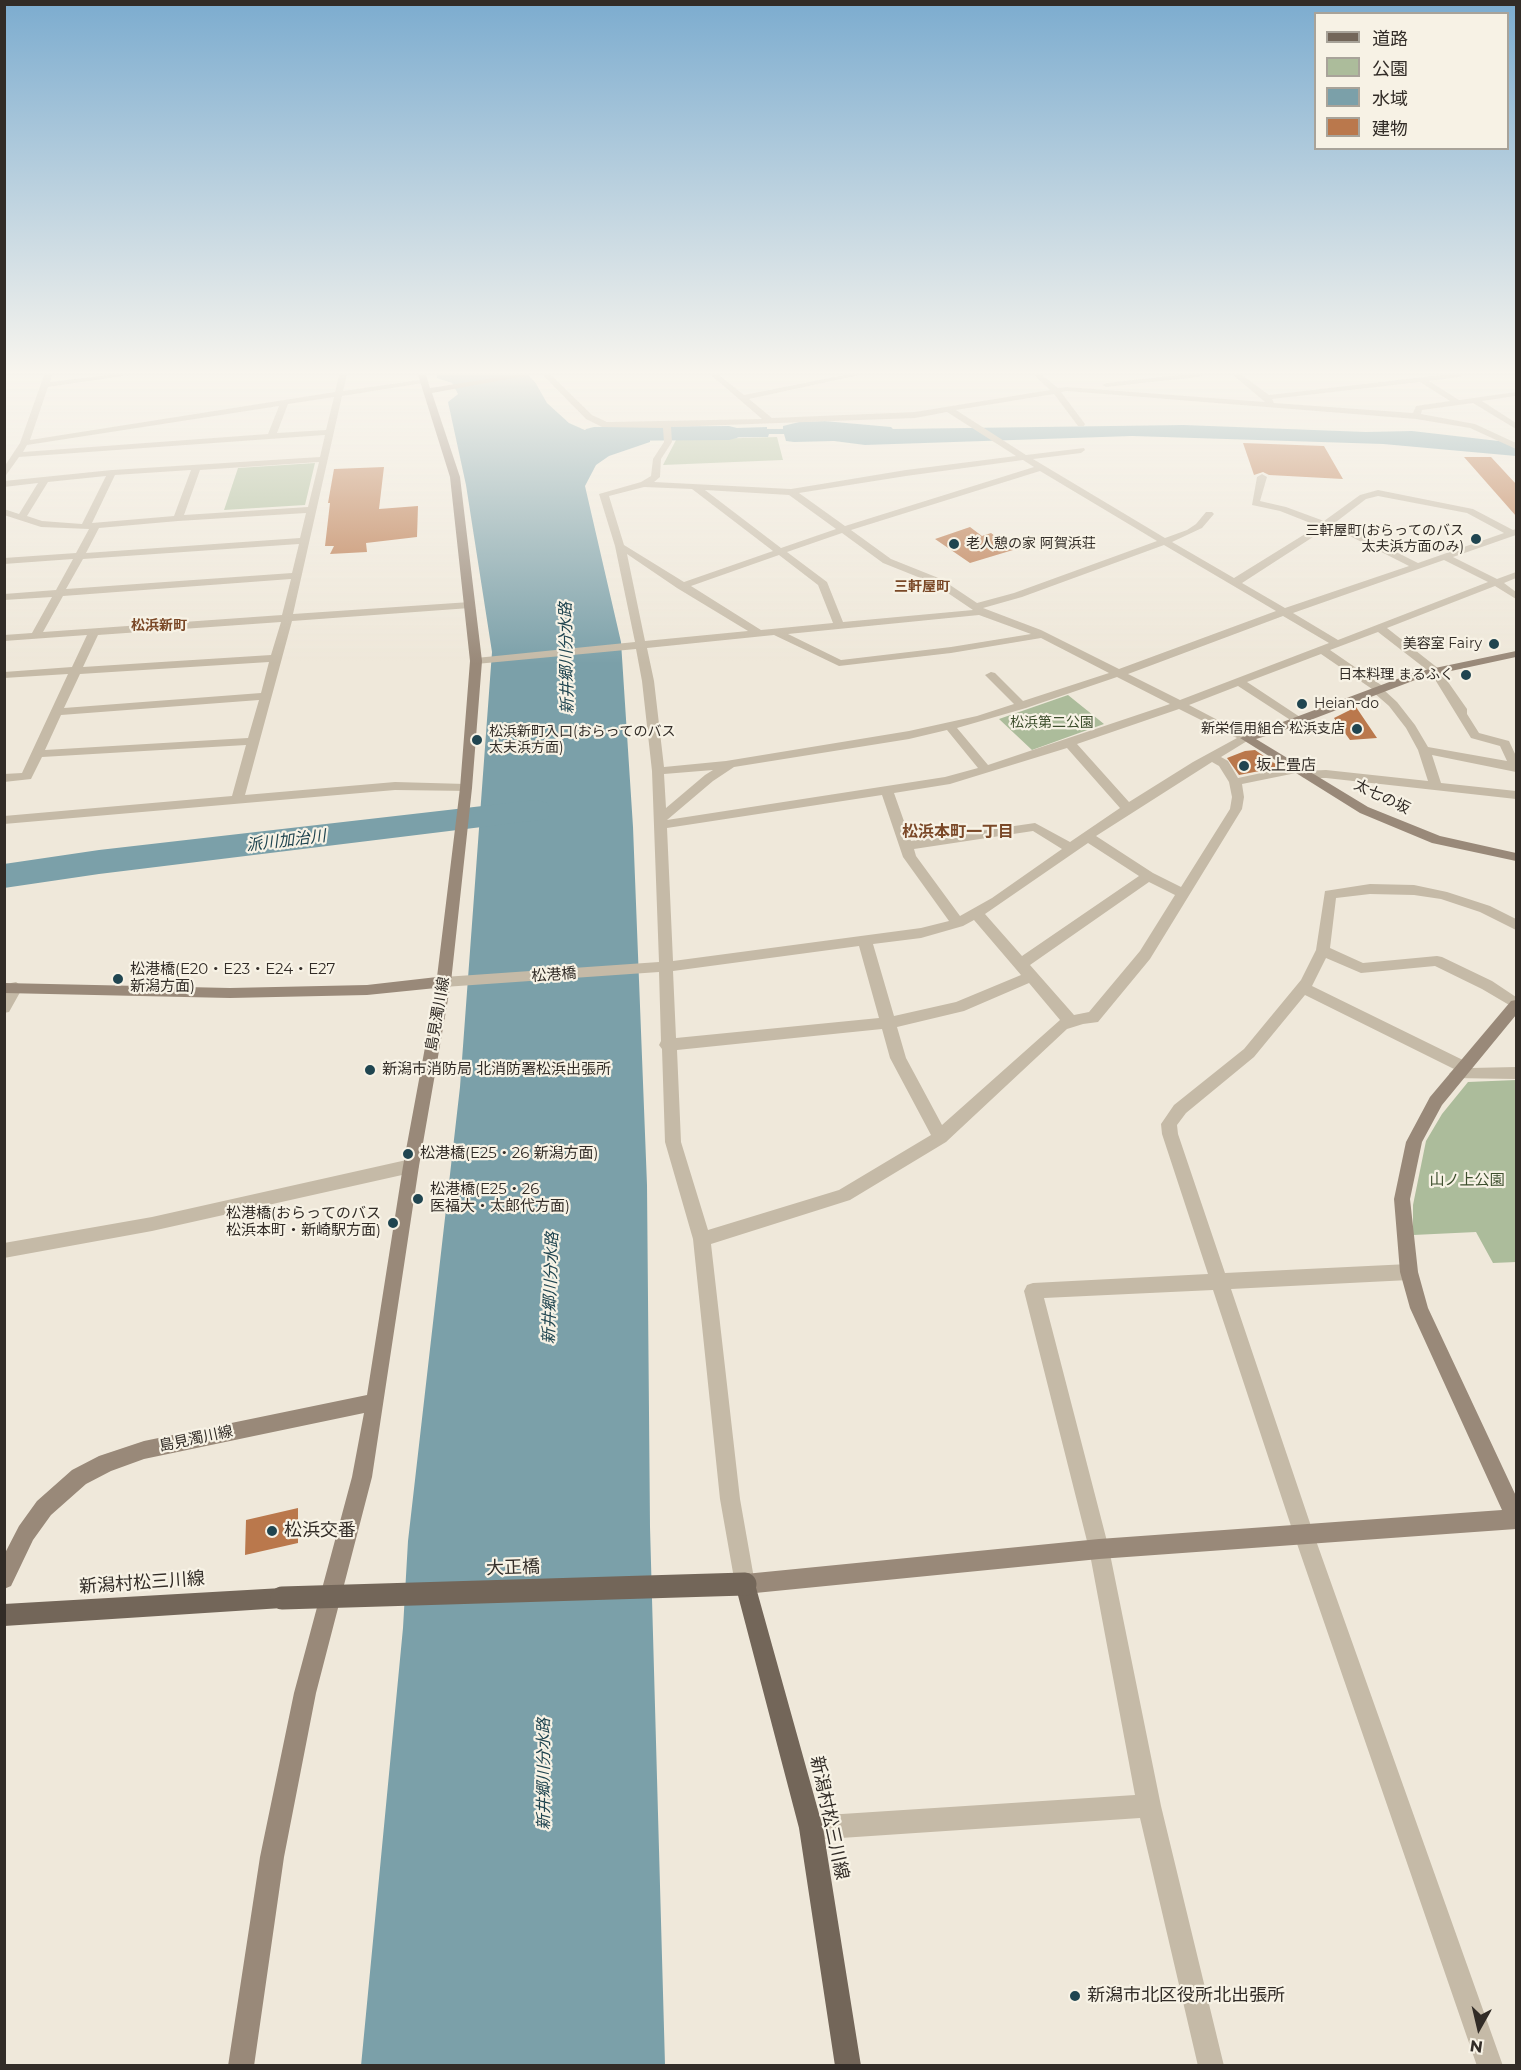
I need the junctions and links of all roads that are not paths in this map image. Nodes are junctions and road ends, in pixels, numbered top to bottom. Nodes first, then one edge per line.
1 (118, 472) edge
2 (195, 472) edge
3 (320, 472) edge
4 (453, 472) edge
5 (656, 472) edge
6 (909, 472) edge
7 (1029, 472) edge
8 (1047, 472) edge
9 (111, 473) junction
10 (1262, 477) dead end
11 (45, 480) junction
12 (4, 484) edge
13 (644, 484) junction
14 (696, 488) junction
15 (791, 492) junction
16 (312, 510) junction
17 (4, 512) edge
18 (1209, 514) dead end
19 (21, 518) junction
20 (178, 518) junction
21 (1327, 524) junction
22 (90, 526) junction
23 (842, 530) junction
24 (1514, 533) edge
25 (304, 541) junction
26 (1163, 541) junction
27 (620, 546) junction
28 (779, 552) junction
29 (80, 556) junction
30 (1444, 556) junction
31 (4, 561) edge
32 (1417, 566) junction
33 (1516, 575) edge
34 (297, 576) junction
35 (1234, 583) junction
36 (1497, 583) junction
37 (681, 586) junction
38 (59, 594) junction
39 (1516, 596) edge
40 (4, 597) edge
41 (470, 605) junction
42 (978, 610) junction
43 (1285, 612) junction
44 (287, 618) junction
45 (839, 626) junction
46 (1380, 628) junction
47 (94, 631) junction
48 (776, 632) junction
49 (760, 634) junction
50 (36, 635) junction
51 (1043, 635) junction
52 (4, 638) edge
53 (1338, 644) junction
54 (640, 646) junction
55 (1322, 650) junction
56 (1516, 654) edge
57 (276, 658) junction
58 (476, 661) junction
59 (76, 671) junction
60 (1435, 671) junction
61 (1117, 672) junction
62 (4, 675) edge
63 (991, 675) dead end
64 (1239, 682) junction
65 (1378, 690) junction
66 (265, 696) junction
67 (1178, 705) junction
68 (1022, 706) junction
69 (57, 712) junction
70 (1299, 721) junction
71 (950, 726) junction
72 (1246, 738) junction
73 (253, 741) junction
74 (1069, 743) junction
75 (1424, 750) junction
76 (38, 754) junction
77 (1212, 756) junction
78 (730, 764) junction
79 (1516, 767) edge
80 (986, 770) junction
81 (658, 771) junction
82 (1303, 772) junction
83 (4, 778) edge
84 (1235, 782) junction
85 (1436, 786) junction
86 (466, 788) junction
87 (887, 790) junction
88 (1516, 795) edge
89 (237, 800) junction
90 (1128, 809) junction
91 (4, 820) edge
92 (659, 822) junction
93 (1088, 837) junction
94 (907, 846) junction
95 (1072, 849) junction
96 (1516, 857) edge
97 (1148, 876) junction
98 (1182, 893) junction
99 (976, 913) junction
100 (958, 923) junction
101 (1516, 925) edge
102 (865, 941) junction
103 (1323, 950) junction
104 (1021, 964) junction
105 (664, 967) junction
106 (1032, 976) junction
107 (444, 982) junction
108 (10, 988) edge
109 (1303, 988) junction
110 (1516, 1004) edge
111 (4, 1008) edge
112 (1071, 1022) junction
113 (888, 1023) junction
114 (667, 1045) junction
115 (1461, 1070) junction
116 (1516, 1073) edge
117 (940, 1137) junction
118 (411, 1166) junction
119 (702, 1239) junction
120 (4, 1251) edge
121 (1409, 1272) junction
122 (1219, 1282) junction
123 (375, 1402) junction
124 (1516, 1518) edge
125 (1304, 1535) junction
126 (1098, 1549) junction
127 (4, 1579) edge
128 (745, 1584) junction
129 (282, 1598) joint
130 (4, 1615) edge
131 (1149, 1806) junction
132 (811, 1828) junction
133 (241, 2066) edge
134 (848, 2066) edge
135 (1211, 2066) edge
136 (1490, 2066) edge

1 - 9 street
2 - 20 street
3 - 16 street
4 - 41 street, 島見濁川線
5 - 13 street
6 - 15 street
7 - 23 street
8 - 26 street
9 - 11 street
9 - 22 street
10 - 21 street
11 - 12 street
11 - 19 street
13 - 14 street
13 - 27 street
14 - 15 street
14 - 28 street
15 - 23 street
16 - 20 street
16 - 25 street
17 - 19 street
18 - 26 street
19 - 22 street
20 - 22 street
21 - 24 street
21 - 32 street
21 - 35 street
22 - 29 street
23 - 28 street
23 - 42 street
24 - 30 street
25 - 29 street
25 - 34 street
26 - 35 street
26 - 42 street
27 - 37 street
27 - 54 street
28 - 37 street
28 - 45 street
29 - 31 street
29 - 38 street
30 - 32 street
30 - 36 street
32 - 43 street
33 - 36 street
34 - 38 street
34 - 44 street
35 - 43 street
36 - 39 street
36 - 46 street
37 - 49 street
38 - 40 street
38 - 50 street
41 - 44 street
41 - 58 street, 島見濁川線
42 - 45 street
42 - 51 street
43 - 53 street
43 - 61 street
44 - 47 street
44 - 57 street
45 - 48 street
46 - 53 street
46 - 60 street
47 - 50 street
47 - 59 street
48 - 49 street
48 - 51 street
49 - 54 street
50 - 52 street
51 - 61 street
53 - 55 street
54 - 58 street
54 - 81 street
55 - 64 street
55 - 65 street
56 - 60 street
57 - 59 street
57 - 66 street
58 - 86 street, 島見濁川線
59 - 62 street
59 - 69 street
60 - 65 street
60 - 79 street
61 - 67 street
61 - 68 street
63 - 68 street
64 - 67 street
64 - 70 street
65 - 70 street
65 - 75 street
66 - 69 street
66 - 73 street
67 - 72 street
67 - 74 street
68 - 71 street
69 - 76 street
70 - 72 street
71 - 78 street
71 - 80 street
72 - 77 street, 松港橋
72 - 82 street, 太七の坂
73 - 76 street
73 - 89 street
74 - 80 street
74 - 90 street
75 - 79 street
75 - 85 street
76 - 83 street
77 - 84 street
77 - 90 street, 松港橋
78 - 81 street
78 - 92 street
80 - 87 street
81 - 92 street
82 - 84 street
82 - 85 street
82 - 96 street, 太七の坂
84 - 98 street
85 - 88 street
86 - 89 street
86 - 107 street, 島見濁川線
87 - 92 street
87 - 94 street
89 - 91 street
90 - 93 street, 松港橋
92 - 105 street
93 - 95 street, 松港橋
93 - 97 street
94 - 95 street
94 - 100 street
95 - 99 street, 松港橋
97 - 98 street
97 - 104 street
98 - 112 street
99 - 100 street, 松港橋
99 - 104 street
100 - 102 street, 松港橋
101 - 103 street
102 - 105 street, 松港橋
102 - 113 street
103 - 109 street
103 - 110 street
104 - 106 street
105 - 107 street, 松港橋
105 - 114 street
106 - 112 street
106 - 113 street
107 - 108 street
107 - 118 street, 島見濁川線
108 - 111 street
109 - 115 street
109 - 122 street
110 - 115 street
112 - 117 street
113 - 114 street
113 - 117 street
114 - 119 street
115 - 116 street
115 - 121 street
117 - 119 street
118 - 120 street
118 - 123 street, 島見濁川線
119 - 128 street
121 - 122 street
121 - 124 street
122 - 125 street
122 - 126 street
123 - 127 street, 島見濁川線
123 - 133 street
124 - 125 street
125 - 126 street
125 - 136 street
126 - 128 street
126 - 131 street
128 - 129 main road, 大正橋, bridge
128 - 132 main road, 新潟村松三川線
129 - 130 main road, 新潟村松三川線
131 - 132 street
131 - 135 street
132 - 134 main road, 新潟村松三川線

